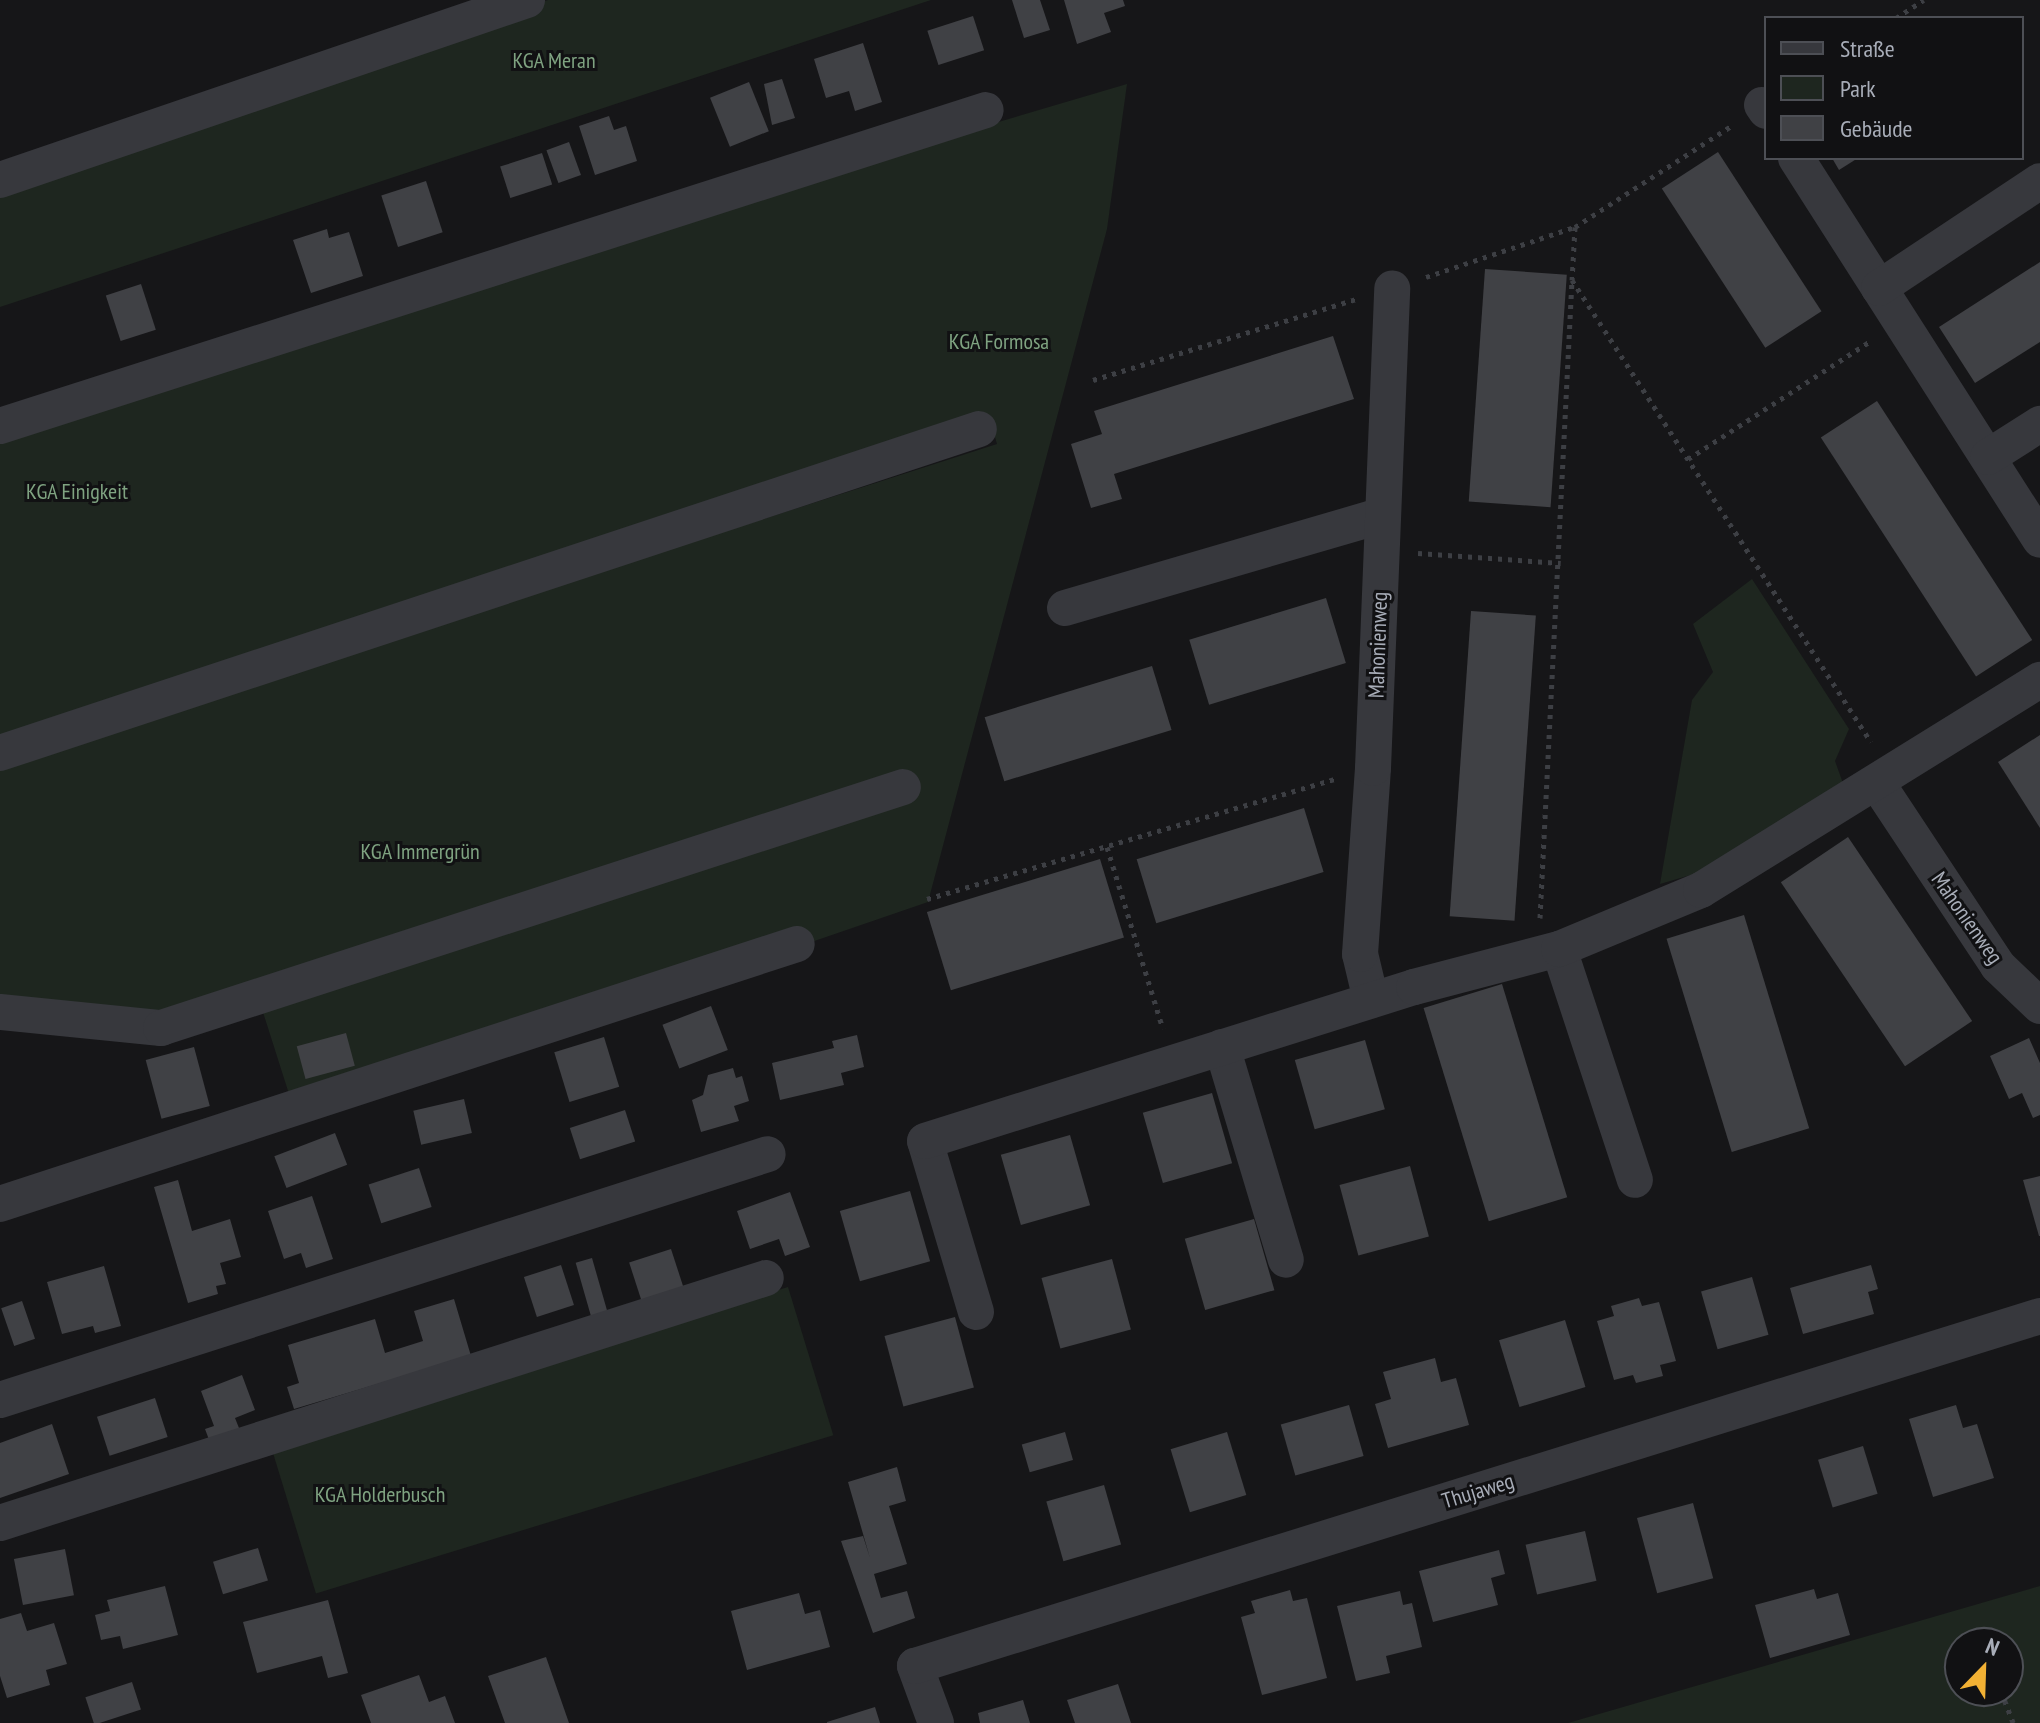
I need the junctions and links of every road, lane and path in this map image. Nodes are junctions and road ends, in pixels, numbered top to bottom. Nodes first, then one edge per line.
1 (527, 0) edge
2 (1924, 0) edge
3 (1899, 16) edge
4 (1764, 108) edge
5 (986, 110) dead end
6 (1797, 160) edge
7 (0, 180) edge
8 (2040, 181) edge
9 (1575, 227) junction
10 (1572, 280) junction
11 (1392, 288) junction
12 (1879, 288) junction
13 (1901, 322) junction
14 (1093, 380) dead end
15 (2040, 424) edge
16 (0, 426) edge
17 (979, 429) dead end
18 (1988, 457) junction
19 (1688, 459) junction
20 (1383, 515) junction
21 (2040, 540) edge
22 (1381, 551) junction
23 (1561, 563) junction
24 (1065, 608) dead end
25 (2040, 680) edge
26 (0, 753) edge
27 (1373, 768) junction
28 (1884, 778) junction
29 (903, 787) dead end
30 (1107, 847) junction
31 (927, 899) dead end
32 (797, 944) dead end
33 (1549, 951) junction
34 (1371, 1000) junction
35 (2040, 1006) edge
36 (0, 1012) edge
37 (1222, 1047) junction
38 (1173, 1063) junction
39 (768, 1154) dead end
40 (1635, 1180) dead end
41 (0, 1204) edge
42 (1286, 1260) dead end
43 (766, 1278) dead end
44 (976, 1312) dead end
45 (2040, 1316) edge
46 (0, 1400) edge
47 (0, 1523) edge
48 (936, 1723) edge

1 - 7 street
2 - 3 path
4 - 9 path
5 - 16 street
6 - 12 street
8 - 12 street
9 - 10 path
9 - 11 path
10 - 19 path
10 - 23 path
11 - 14 path
11 - 20 street, Mahonienweg
12 - 13 street
13 - 18 street
13 - 19 path
15 - 18 street
17 - 26 street
18 - 21 street
19 - 28 path
20 - 22 street, Mahonienweg
20 - 24 street
22 - 23 path
22 - 27 street, Mahonienweg
23 - 33 path
25 - 28 street
27 - 30 path
27 - 34 street, Mahonienweg
28 - 33 street
28 - 35 street, Mahonienweg
29 - 36 street
30 - 31 path
30 - 38 path
32 - 41 street
33 - 34 street
33 - 40 street
34 - 37 street
37 - 38 street
37 - 42 street
38 - 44 street
39 - 46 street
43 - 47 street
45 - 48 street, Thujaweg

